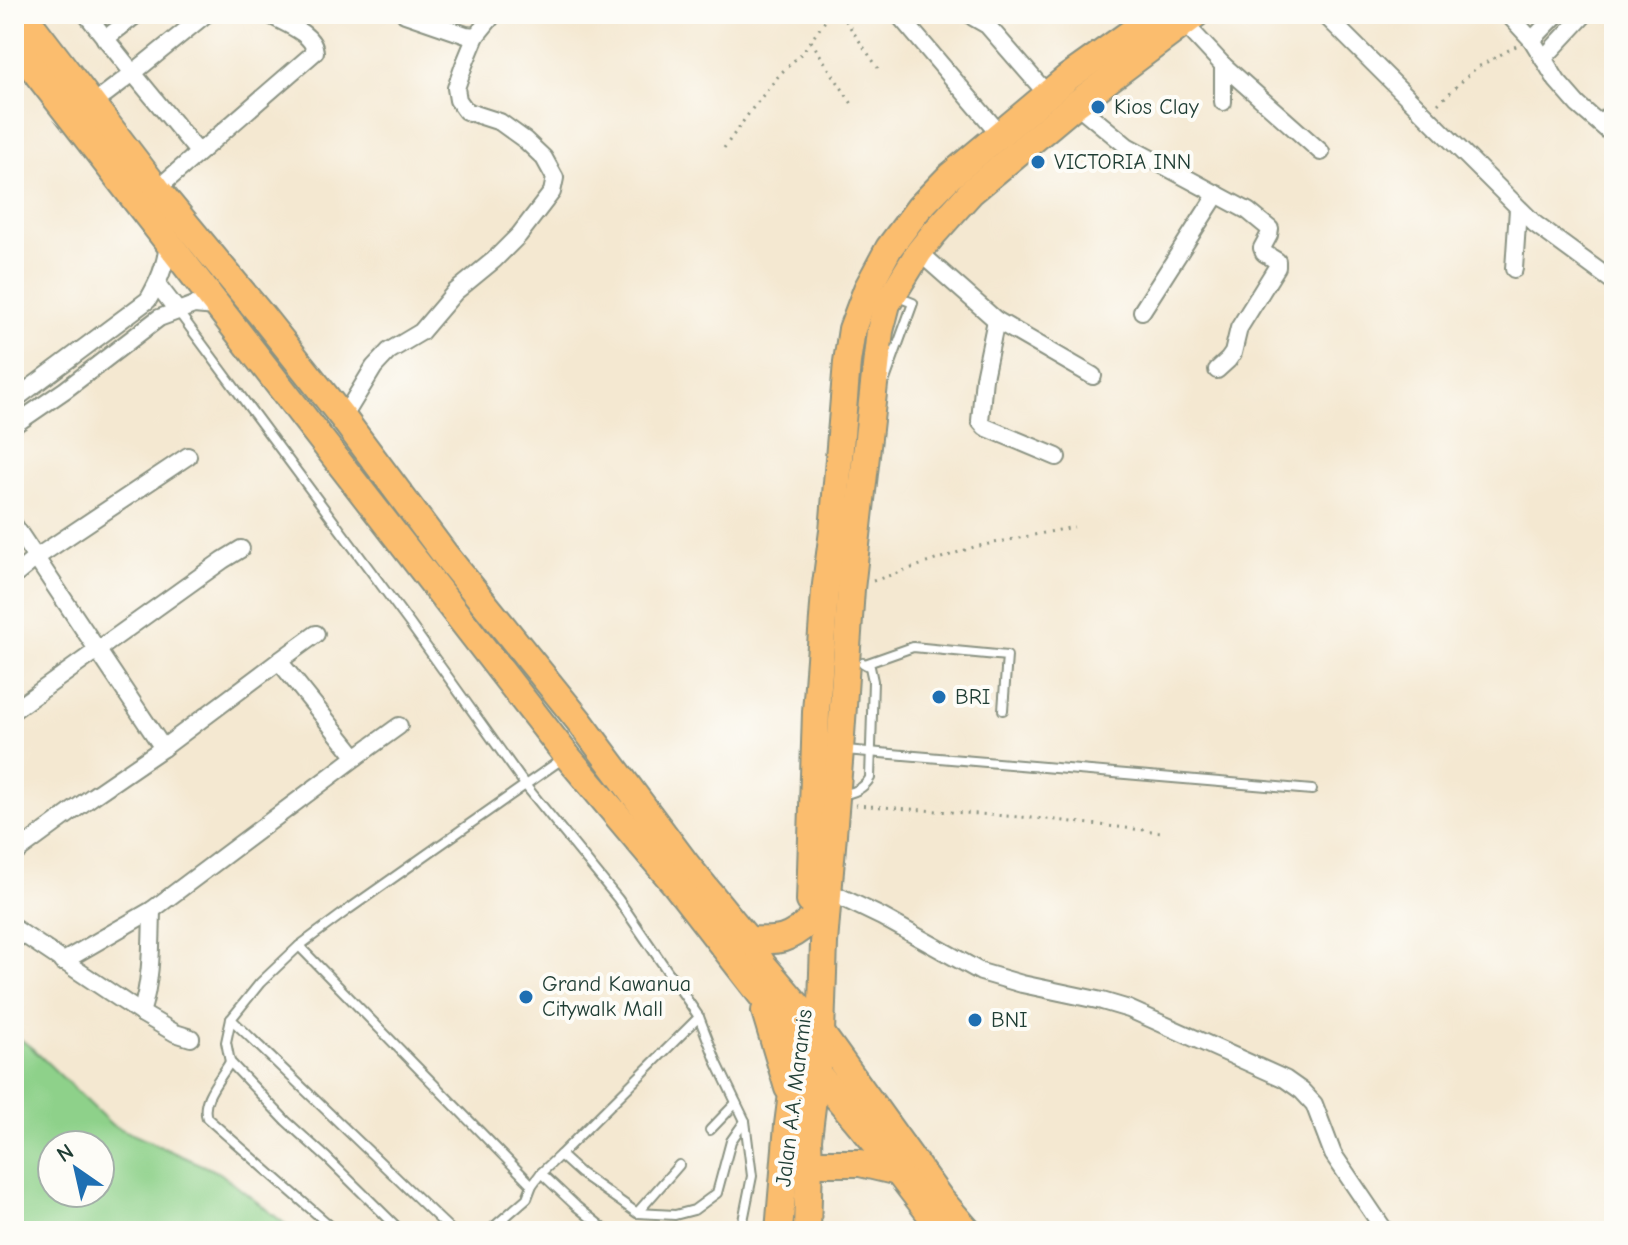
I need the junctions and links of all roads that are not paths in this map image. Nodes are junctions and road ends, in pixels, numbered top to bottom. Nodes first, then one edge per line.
1 (23, 14) edge
2 (86, 14) edge
3 (137, 14) edge
4 (206, 14) edge
5 (268, 14) edge
6 (405, 14) edge
7 (494, 14) edge
8 (898, 14) edge
9 (1157, 14) edge
10 (1324, 14) edge
11 (1508, 14) edge
12 (1557, 14) edge
13 (1585, 14) edge
14 (973, 17) dead end
15 (1190, 18) edge
16 (476, 36) junction
17 (105, 39) junction
18 (1532, 40) junction
19 (14, 44) edge
20 (1543, 59) junction
21 (1223, 65) junction
22 (133, 73) junction
23 (1047, 94) junction
24 (1223, 102) dead end
25 (1076, 104) junction
26 (91, 105) junction
27 (1614, 110) edge
28 (1601, 124) junction
29 (999, 133) junction
30 (1614, 136) edge
31 (198, 152) junction
32 (1321, 152) dead end
33 (157, 189) junction
34 (1217, 194) junction
35 (1518, 209) junction
36 (168, 245) junction
37 (919, 252) junction
38 (1514, 269) dead end
39 (1614, 282) edge
40 (157, 284) junction
41 (893, 296) junction
42 (216, 307) junction
43 (177, 310) junction
44 (1142, 311) dead end
45 (996, 320) junction
46 (1217, 370) dead end
47 (1093, 376) dead end
48 (884, 384) dead end
49 (14, 400) edge
50 (343, 418) junction
51 (14, 425) edge
52 (188, 456) dead end
53 (1057, 457) dead end
54 (14, 525) edge
55 (241, 549) dead end
56 (37, 557) junction
57 (14, 576) edge
58 (316, 634) dead end
59 (99, 650) junction
60 (279, 661) junction
61 (856, 662) junction
62 (14, 710) edge
63 (1003, 710) dead end
64 (399, 726) dead end
65 (163, 748) junction
66 (840, 750) junction
67 (871, 752) junction
68 (567, 756) junction
69 (356, 757) junction
70 (526, 786) junction
71 (1312, 790) dead end
72 (836, 799) junction
73 (14, 854) edge
74 (828, 891) junction
75 (152, 910) junction
76 (810, 921) junction
77 (14, 928) edge
78 (748, 940) junction
79 (299, 946) junction
80 (62, 962) junction
81 (759, 992) junction
82 (141, 1013) junction
83 (699, 1017) junction
84 (231, 1019) junction
85 (808, 1031) junction
86 (191, 1038) dead end
87 (230, 1062) junction
88 (816, 1072) junction
89 (791, 1096) junction
90 (736, 1103) junction
91 (745, 1121) junction
92 (710, 1130) dead end
93 (560, 1155) junction
94 (809, 1163) junction
95 (679, 1165) dead end
96 (898, 1172) junction
97 (541, 1173) junction
98 (532, 1185) junction
99 (637, 1213) junction
100 (336, 1231) edge
101 (401, 1231) edge
102 (452, 1231) edge
103 (489, 1231) edge
104 (607, 1231) edge
105 (741, 1231) edge
106 (779, 1231) edge
107 (807, 1231) edge
108 (943, 1231) edge
109 (968, 1231) edge
110 (1385, 1231) edge

1 - 26 highway
2 - 17 street
3 - 17 street
4 - 22 street
5 - 31 street
6 - 16 street
7 - 16 street
8 - 29 street
9 - 23 highway, Jalan A.A. Maramis
10 - 35 street
11 - 18 street
12 - 18 street
13 - 20 street
14 - 23 street
15 - 21 street
15 - 25 highway
16 - 50 street
17 - 22 street
18 - 20 street
19 - 36 highway
20 - 28 street
21 - 24 street
21 - 32 street
22 - 26 street
22 - 31 street
23 - 29 highway, Jalan A.A. Maramis
25 - 34 street
25 - 37 highway
26 - 33 highway
27 - 28 street
28 - 30 street
29 - 76 highway, Jalan A.A. Maramis
31 - 33 street
33 - 50 highway
34 - 44 street
34 - 46 street
35 - 38 street
35 - 39 street
36 - 40 street
36 - 42 highway
37 - 41 highway
37 - 45 street
40 - 43 street
40 - 49 street
41 - 48 lane
41 - 61 highway
42 - 43 street
42 - 68 highway
43 - 51 street
43 - 70 lane
45 - 47 street
45 - 53 street
50 - 78 highway
52 - 56 street
54 - 56 street
55 - 59 street
56 - 57 street
56 - 59 street
58 - 60 street
59 - 62 street
59 - 65 street
60 - 65 street
60 - 69 street
61 - 63 lane
61 - 66 highway
61 - 67 lane
64 - 69 street
65 - 73 street
66 - 67 lane
66 - 72 highway
67 - 71 lane
67 - 72 lane
68 - 70 lane
68 - 81 highway
69 - 75 street
70 - 79 lane
70 - 83 lane
72 - 74 highway
74 - 85 highway
74 - 110 street
75 - 80 street
75 - 82 street
76 - 78 highway
76 - 85 highway, Jalan A.A. Maramis
77 - 80 street
78 - 85 highway
79 - 84 lane
79 - 98 lane
80 - 82 street
81 - 85 highway
81 - 89 highway
82 - 86 street
83 - 90 lane
83 - 93 lane
84 - 87 lane
84 - 102 lane
85 - 88 highway
85 - 89 highway, Jalan A.A. Maramis
85 - 109 highway
87 - 100 lane
87 - 101 lane
88 - 94 highway
88 - 96 highway
89 - 106 highway, Jalan A.A. Maramis
90 - 91 lane
90 - 92 lane
91 - 99 lane
91 - 105 lane
93 - 97 lane
93 - 99 lane
94 - 96 highway
94 - 107 highway
95 - 99 lane
96 - 108 highway
97 - 98 lane
97 - 104 lane
98 - 103 lane

